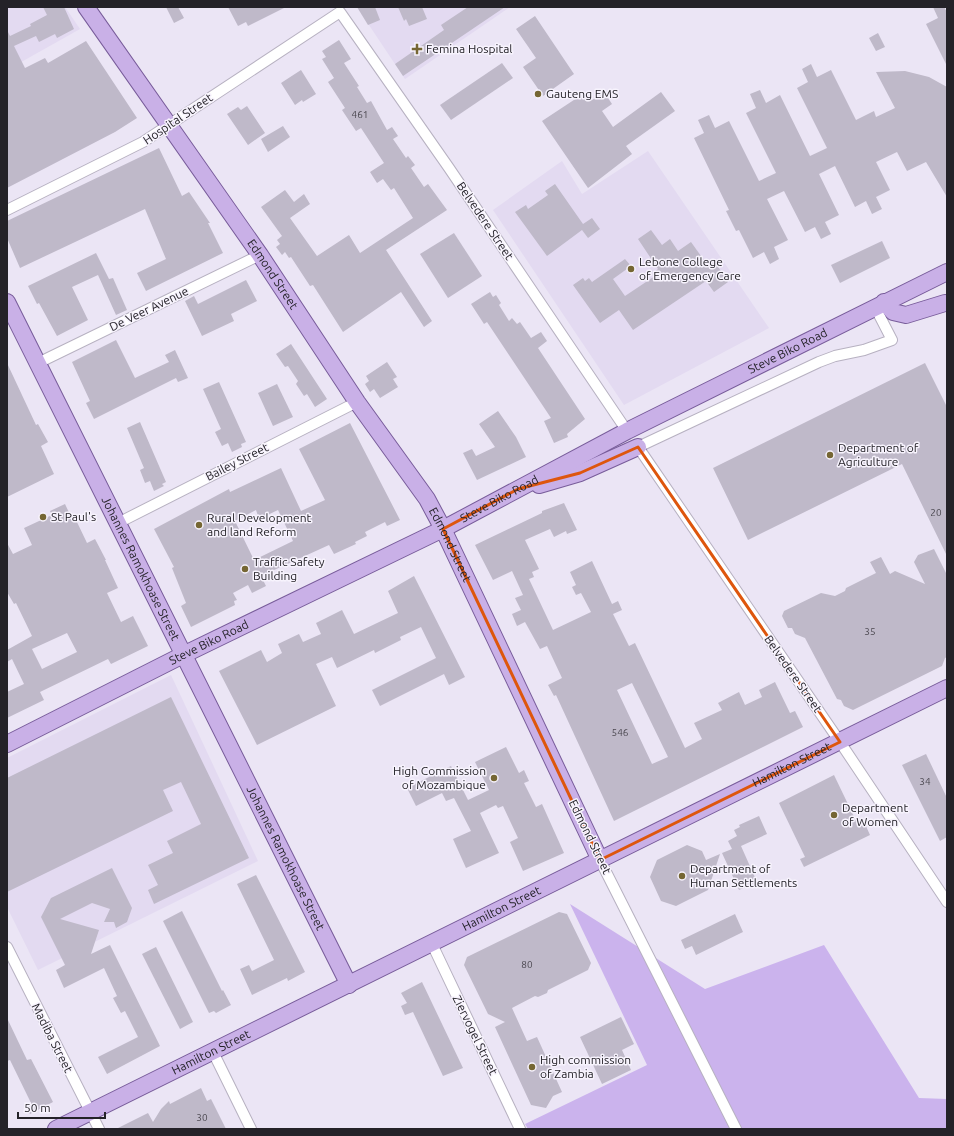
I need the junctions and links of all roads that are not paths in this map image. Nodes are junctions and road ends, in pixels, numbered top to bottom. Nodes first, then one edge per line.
1 (86, 7) edge
2 (340, 12) joint
3 (168, 126) junction
4 (7, 210) edge
5 (260, 255) junction
6 (947, 272) edge
7 (7, 302) edge
8 (945, 303) dead end
9 (880, 304) junction
10 (38, 363) junction
11 (357, 402) junction
12 (627, 432) junction
13 (638, 447) junction
14 (518, 489) junction
15 (118, 523) junction
16 (443, 529) junction
17 (183, 655) junction
18 (947, 688) edge
19 (840, 742) junction
20 (7, 744) edge
21 (600, 860) junction
22 (947, 902) edge
23 (432, 944) junction
24 (7, 947) edge
25 (349, 985) junction
26 (213, 1052) junction
27 (90, 1112) junction
28 (520, 1128) edge
29 (56, 1129) edge
30 (98, 1129) edge
31 (252, 1129) edge
32 (736, 1129) edge

1 - 3 main road, Edmond Street
2 - 3 street, Hospital Street
2 - 12 street, Belvedere Street
3 - 4 street, Hospital Street
3 - 5 main road, Edmond Street
5 - 10 street, De Veer Avenue
5 - 11 main road, Edmond Street
6 - 9 main road, Steve Biko Road
7 - 10 main road, Johannes Ramokhoase Street
8 - 9 main road
9 - 12 main road, Steve Biko Road
9 - 13 street
10 - 15 main road, Johannes Ramokhoase Street
11 - 15 street, Bailey Street
11 - 16 main road, Edmond Street
12 - 14 main road, Steve Biko Road
13 - 14 main road
13 - 19 street, Belvedere Street
14 - 16 main road, Steve Biko Road
15 - 17 main road, Johannes Ramokhoase Street
16 - 17 main road, Steve Biko Road
16 - 21 main road, Edmond Street
17 - 20 main road, Steve Biko Road
17 - 25 main road, Johannes Ramokhoase Street
18 - 19 main road, Hamilton Street
19 - 21 main road, Hamilton Street
19 - 22 street, Belvedere Street
21 - 23 main road, Hamilton Street
21 - 32 street, Edmond Street
23 - 25 main road, Hamilton Street
23 - 28 street, Ziervogel Street
24 - 27 street, Madiba Street
25 - 26 main road, Hamilton Street
26 - 27 main road, Hamilton Street
26 - 31 street
27 - 29 main road, Hamilton Street
27 - 30 street, Madiba Street

